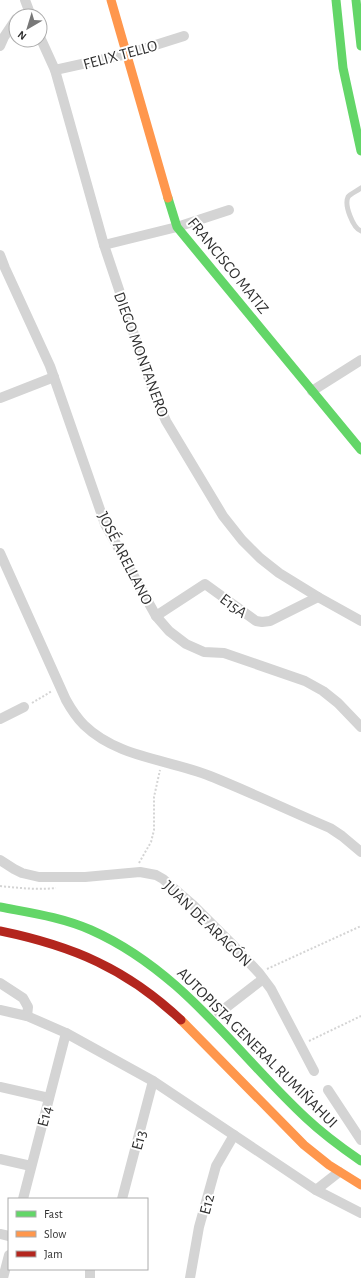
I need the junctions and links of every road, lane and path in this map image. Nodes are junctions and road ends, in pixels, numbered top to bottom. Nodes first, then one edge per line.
1 (111, 0) edge
2 (336, 0) edge
3 (356, 0) edge
4 (8, 31) edge
5 (184, 36) dead end
6 (0, 46) edge
7 (361, 46) edge
8 (45, 48) edge
9 (127, 54) junction
10 (54, 70) junction
11 (361, 151) edge
12 (361, 188) edge
13 (229, 210) dead end
14 (177, 227) junction
15 (361, 231) edge
16 (104, 245) junction
17 (0, 255) edge
18 (361, 360) edge
19 (54, 377) junction
20 (312, 391) junction
21 (0, 398) edge
22 (361, 450) edge
23 (0, 553) edge
24 (318, 597) junction
25 (156, 616) junction
26 (361, 621) edge
27 (60, 687) junction
28 (24, 707) joint
29 (0, 719) edge
30 (361, 727) edge
31 (162, 761) junction
32 (361, 852) edge
33 (0, 860) edge
34 (133, 873) junction
35 (0, 907) edge
36 (361, 926) edge
37 (0, 931) edge
38 (261, 976) junction
39 (0, 983) edge
40 (0, 1010) edge
41 (219, 1014) dead end
42 (27, 1016) junction
43 (361, 1016) edge
44 (66, 1033) junction
45 (300, 1045) junction
46 (314, 1071) dead end
47 (153, 1081) junction
48 (0, 1087) edge
49 (328, 1090) dead end
50 (49, 1098) junction
51 (234, 1135) junction
52 (361, 1140) edge
53 (0, 1159) edge
54 (361, 1161) edge
55 (31, 1166) junction
56 (339, 1172) junction
57 (361, 1185) edge
58 (316, 1190) junction
59 (23, 1198) edge
60 (122, 1198) edge
61 (361, 1213) edge
62 (8, 1260) edge
63 (3, 1278) edge
64 (190, 1278) edge

1 - 9 main road, FRANCISCO MATIZ
2 - 11 main road
3 - 7 main road
4 - 6 street
5 - 9 street, FELIX TELLO
8 - 10 street, DIEGO MONTANERO
9 - 10 street, FELIX TELLO
9 - 14 main road, FRANCISCO MATIZ
10 - 16 street, DIEGO MONTANERO
12 - 15 lane
13 - 14 street
14 - 16 street
14 - 20 main road, FRANCISCO MATIZ
16 - 24 street, DIEGO MONTANERO
17 - 19 street, JOSÉ ARELLANO
18 - 20 street
19 - 21 street
19 - 25 street, JOSÉ ARELLANO
20 - 22 main road, FRANCISCO MATIZ
23 - 27 street
24 - 25 street, E15A
24 - 26 street, DIEGO MONTANERO
25 - 30 street, JOSÉ ARELLANO
27 - 28 path
27 - 31 street
28 - 29 street
31 - 32 street
31 - 34 path
33 - 34 street, JUAN DE ARAGÓN
34 - 38 street, JUAN DE ARAGÓN
35 - 54 main road, AUTOPISTA GENERAL RUMIÑAHUI
36 - 38 path
37 - 56 main road
38 - 41 street
38 - 45 street, JUAN DE ARAGÓN
39 - 42 street
40 - 42 street
42 - 44 street
43 - 45 path
44 - 47 street
44 - 50 street, E14
45 - 46 street, JUAN DE ARAGÓN
47 - 51 street
47 - 60 street, E13
48 - 50 street
49 - 52 street
50 - 55 street, E14
51 - 58 street
51 - 64 street, E12
53 - 55 street
55 - 59 street, E14
56 - 57 main road
56 - 58 street
58 - 61 street
62 - 63 street

